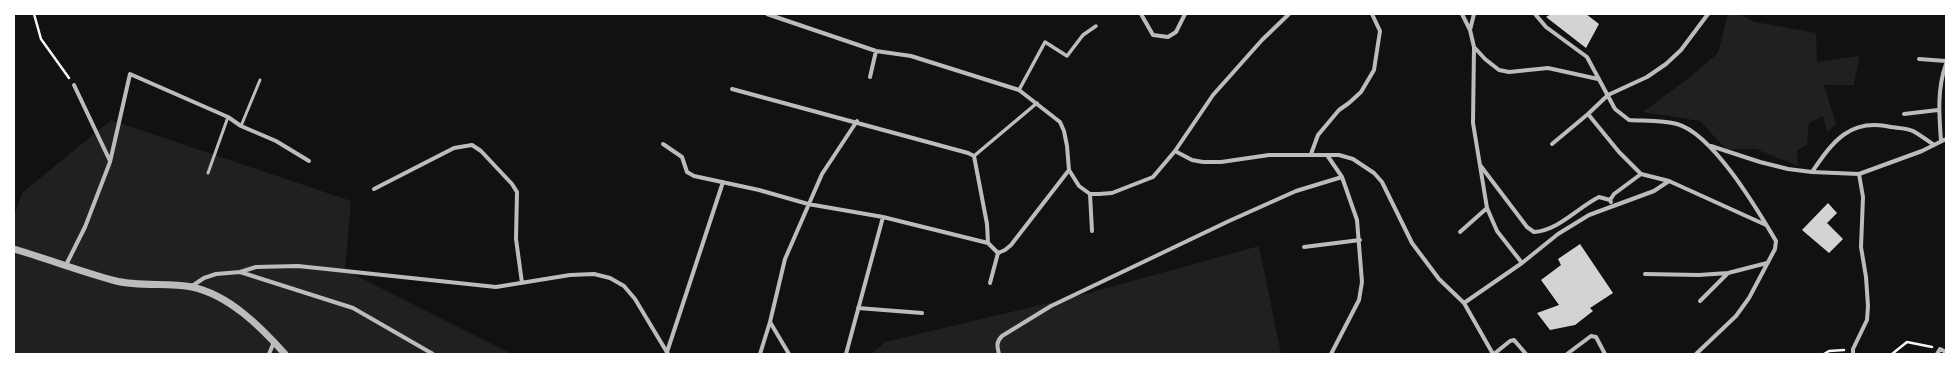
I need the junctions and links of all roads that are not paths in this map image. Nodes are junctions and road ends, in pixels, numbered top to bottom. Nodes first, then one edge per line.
1 (767, 14) edge
2 (1141, 14) edge
3 (1185, 14) edge
4 (1289, 14) edge
5 (1372, 14) edge
6 (1462, 14) edge
7 (1474, 14) edge
8 (1536, 14) edge
9 (1708, 14) edge
10 (1096, 26) dead end
11 (1470, 30) junction
12 (1474, 47) junction
13 (876, 51) junction
14 (1920, 59) dead end
15 (1946, 62) edge
16 (870, 77) dead end
17 (1598, 79) junction
18 (260, 80) dead end
19 (74, 85) road end
20 (732, 89) dead end
21 (1019, 90) junction
22 (1608, 95) junction
23 (1037, 103) junction
24 (1938, 110) junction
25 (1588, 114) junction
26 (1904, 114) dead end
27 (228, 117) junction
28 (857, 121) junction
29 (241, 126) junction
30 (1946, 139) edge
31 (1941, 141) junction
32 (663, 144) dead end
33 (1552, 144) dead end
34 (1934, 145) junction
35 (1710, 146) junction
36 (1176, 151) junction
37 (1310, 154) junction
38 (1327, 155) junction
39 (974, 156) junction
40 (309, 161) dead end
41 (110, 162) junction
42 (1479, 163) junction
43 (1069, 170) junction
44 (1812, 172) junction
45 (208, 173) dead end
46 (1641, 174) junction
47 (1858, 174) junction
48 (1342, 177) junction
49 (1669, 181) junction
50 (723, 182) junction
51 (374, 189) dead end
52 (1090, 194) junction
53 (1610, 200) junction
54 (808, 204) junction
55 (1614, 205) junction
56 (1487, 208) junction
57 (883, 217) junction
58 (1767, 225) junction
59 (1092, 232) dead end
60 (1460, 232) dead end
61 (1360, 240) junction
62 (988, 243) junction
63 (1304, 247) dead end
64 (14, 249) edge
65 (998, 253) junction
66 (1522, 263) junction
67 (1767, 263) junction
68 (66, 265) junction
69 (240, 272) junction
70 (1728, 273) junction
71 (1645, 274) dead end
72 (522, 283) junction
73 (990, 283) dead end
74 (192, 287) junction
75 (1700, 301) dead end
76 (1464, 303) junction
77 (858, 308) junction
78 (922, 313) dead end
79 (770, 322) junction
80 (274, 342) junction
81 (1946, 352) edge
82 (668, 353) edge
83 (269, 354) edge
84 (286, 354) edge
85 (433, 354) edge
86 (760, 354) edge
87 (789, 354) edge
88 (846, 354) edge
89 (999, 354) edge
90 (1331, 354) edge
91 (1494, 354) edge
92 (1526, 354) edge
93 (1566, 354) edge
94 (1605, 354) edge
95 (1696, 354) edge
96 (1853, 354) edge
97 (1937, 354) edge

1 - 13 street
2 - 3 street
4 - 36 street
5 - 37 street
6 - 11 street
7 - 11 street
8 - 17 street
9 - 22 street
10 - 21 street
11 - 12 street
12 - 17 street
12 - 42 street
13 - 16 street
13 - 21 street
14 - 15 street
15 - 24 street
17 - 22 street
18 - 29 lane
19 - 41 street
20 - 28 street
21 - 23 street
22 - 25 street
22 - 35 street
23 - 39 street
23 - 43 street
24 - 26 street
24 - 31 street
25 - 33 street
25 - 46 street
27 - 29 street
27 - 41 street
27 - 45 lane
28 - 39 street
28 - 54 street
29 - 40 street
30 - 31 street
31 - 34 street
32 - 50 street
34 - 44 street
34 - 47 street
35 - 44 street
35 - 58 street
36 - 37 street
36 - 52 street
37 - 38 street
38 - 48 street
38 - 76 street
39 - 62 street
41 - 68 street
42 - 53 street
42 - 56 street
43 - 52 street
43 - 65 street
44 - 47 street
46 - 49 street
46 - 53 street
47 - 96 street
48 - 61 street
48 - 89 street
49 - 55 street
49 - 58 street
50 - 54 street
50 - 82 street
51 - 72 street
52 - 59 street
53 - 55 street
54 - 57 street
54 - 79 street
55 - 66 street
56 - 60 street
56 - 66 street
57 - 62 street
57 - 77 street
58 - 67 street
61 - 63 street
61 - 90 street
62 - 65 street
64 - 68 street
65 - 73 street
66 - 76 street
67 - 70 street
67 - 95 street
68 - 74 street
69 - 72 street
69 - 74 street
69 - 85 street
70 - 71 street
70 - 75 street
72 - 82 street
74 - 80 street
76 - 91 street
77 - 78 street
77 - 88 street
79 - 86 street
79 - 87 street
80 - 83 street
80 - 84 street
81 - 97 street
91 - 92 street
93 - 94 street

